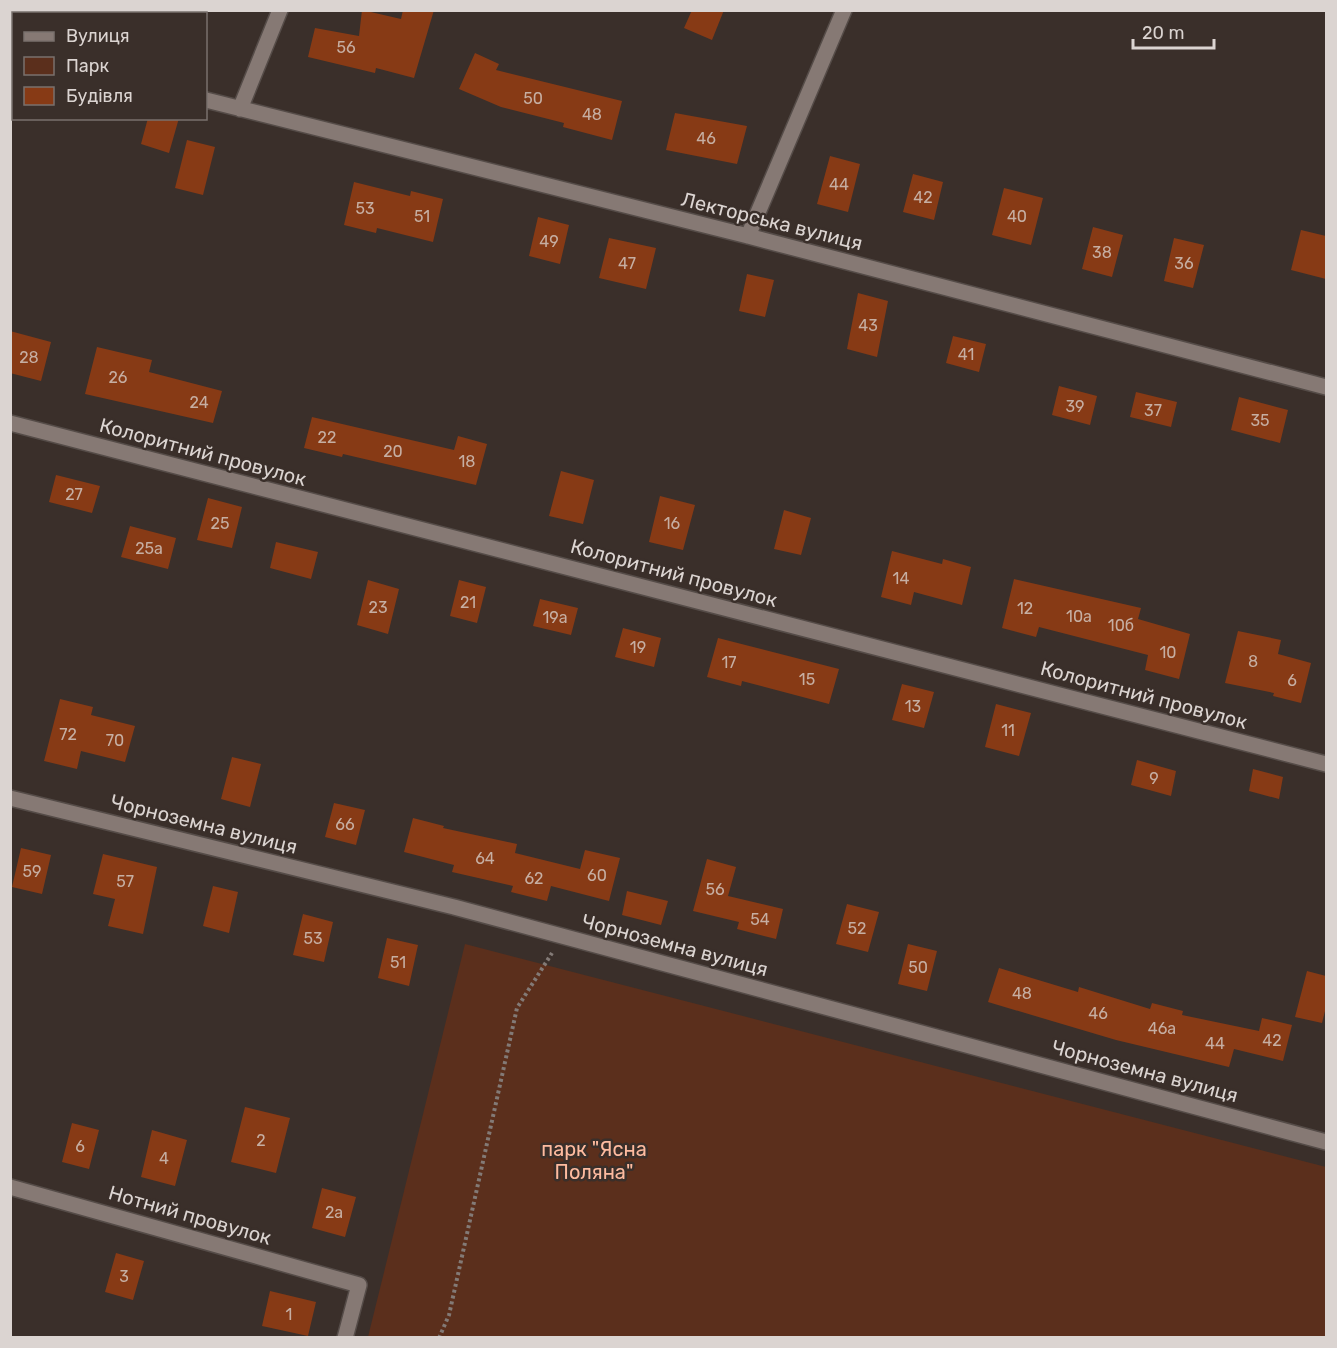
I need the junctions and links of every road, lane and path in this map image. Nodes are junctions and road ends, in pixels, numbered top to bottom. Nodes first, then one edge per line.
1 (280, 10) edge
2 (844, 10) edge
3 (207, 100) edge
4 (240, 109) junction
5 (748, 236) junction
6 (1326, 387) edge
7 (10, 423) edge
8 (1326, 764) edge
9 (10, 798) edge
10 (562, 936) junction
11 (1326, 1142) edge
12 (10, 1186) edge
13 (345, 1338) edge
14 (439, 1338) edge

1 - 4 street
2 - 5 street
3 - 4 street, Лекторська вулиця
4 - 5 street, Лекторська вулиця
5 - 6 street, Лекторська вулиця
7 - 8 street, Колоритний провулок
9 - 10 street, Чорноземна вулиця
10 - 11 street, Чорноземна вулиця
10 - 14 path
12 - 13 street, Нотний провулок

